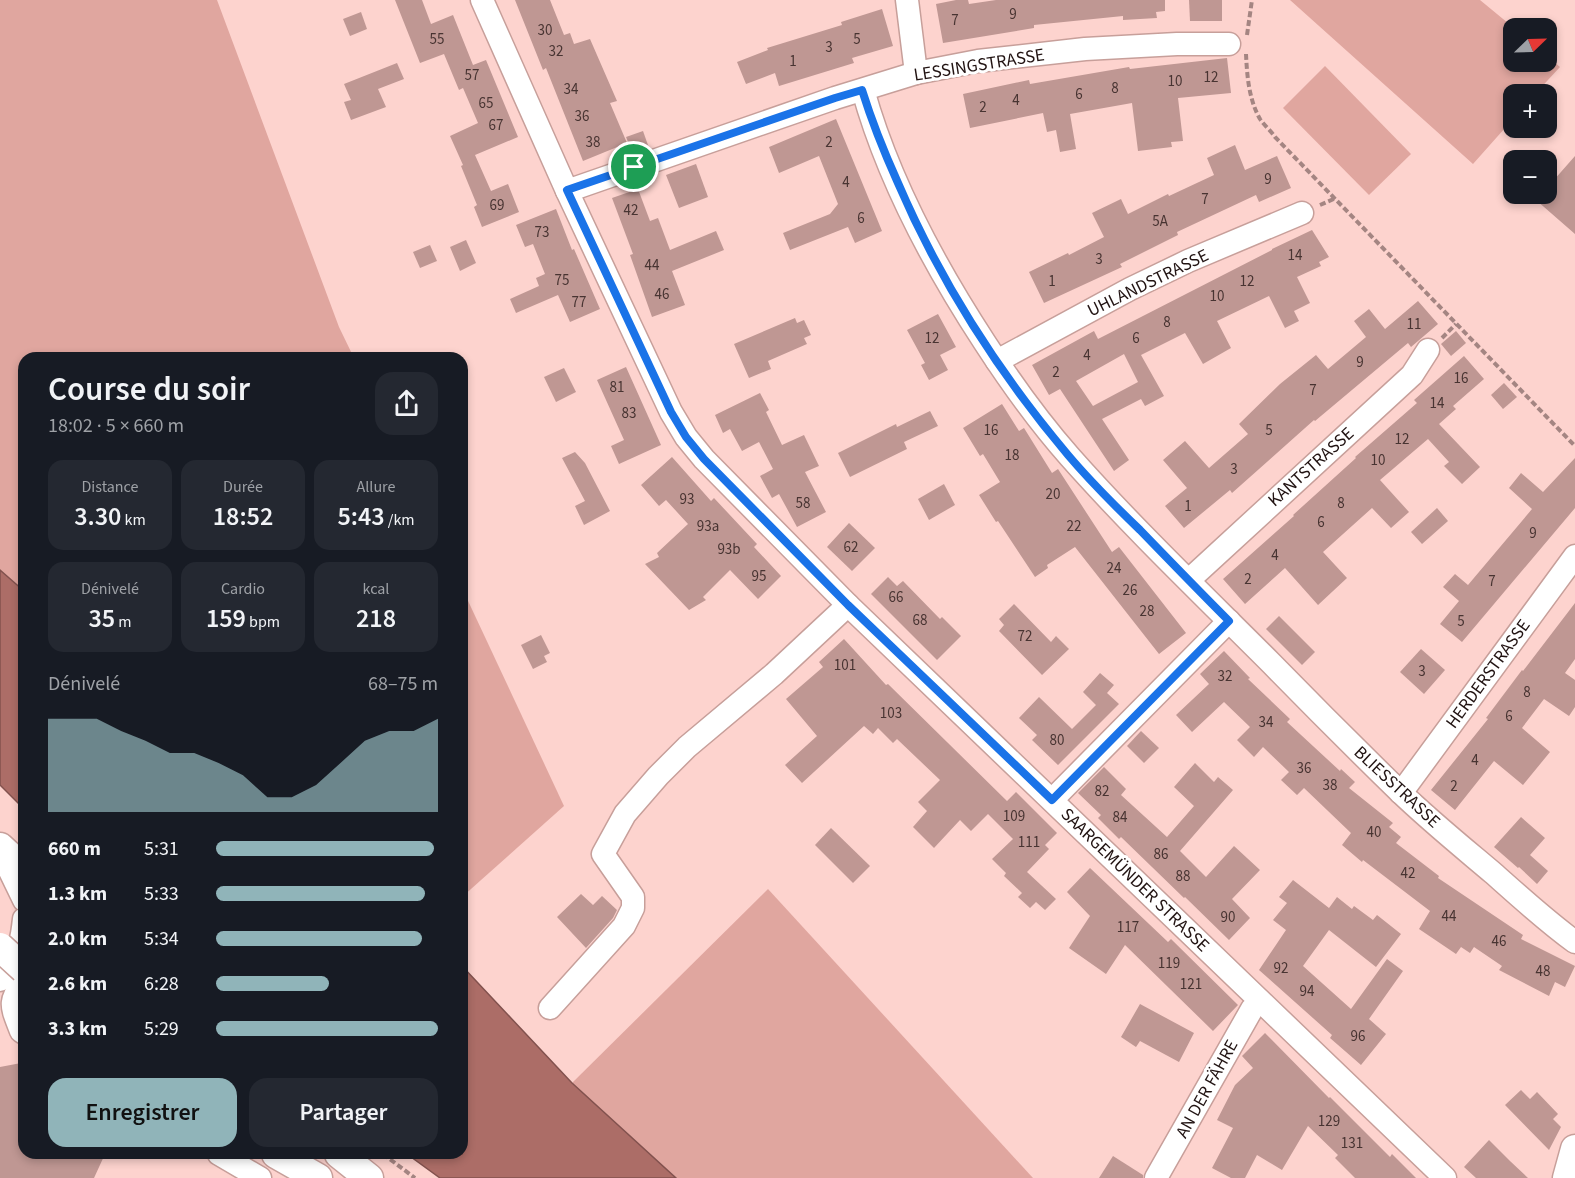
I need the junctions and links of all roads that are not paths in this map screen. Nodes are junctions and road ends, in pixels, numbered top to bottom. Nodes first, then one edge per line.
1 (482, 0) edge
2 (908, 0) edge
3 (1241, 47) road end
4 (916, 73) junction
5 (862, 90) junction
6 (567, 190) junction
7 (1302, 213) dead end
8 (1428, 350) dead end
9 (997, 361) junction
10 (1575, 556) edge
11 (1189, 580) junction
12 (848, 605) junction
13 (1229, 621) junction
14 (1401, 793) junction
15 (1052, 800) junction
16 (0, 847) edge
17 (0, 856) edge
18 (18, 864) edge
19 (18, 888) edge
20 (1575, 942) edge
21 (18, 946) edge
22 (0, 947) edge
23 (18, 964) edge
24 (0, 980) edge
25 (18, 988) edge
26 (1260, 1001) junction
27 (6, 1008) edge
28 (550, 1008) dead end
29 (18, 1026) edge
30 (1575, 1149) edge
31 (228, 1159) edge
32 (285, 1159) edge
33 (345, 1159) edge
34 (260, 1178) edge
35 (318, 1178) edge
36 (369, 1178) edge
37 (1156, 1178) edge
38 (1445, 1178) edge
39 (1567, 1178) edge

1 - 6 street, SAARGEMÜNDER STRASSE
2 - 4 street
3 - 4 street, LESSINGSTRASSE
4 - 5 street, LESSINGSTRASSE
5 - 6 street, LESSINGSTRASSE
5 - 9 street, BLIESSTRASSE
6 - 12 street, SAARGEMÜNDER STRASSE
7 - 9 street, UHLANDSTRASSE
8 - 11 street, KANTSTRASSE
9 - 11 street, BLIESSTRASSE
10 - 14 street, HERDERSTRASSE
11 - 13 street, BLIESSTRASSE
12 - 15 street, SAARGEMÜNDER STRASSE
12 - 28 street
13 - 14 street, BLIESSTRASSE
13 - 15 street
14 - 20 street, BLIESSTRASSE
15 - 26 street, SAARGEMÜNDER STRASSE
16 - 18 main road
17 - 19 street
21 - 24 street
22 - 23 main road, bridge
25 - 27 street
26 - 37 street, AN DER FÄHRE
26 - 38 street, SAARGEMÜNDER STRASSE
27 - 29 street
30 - 39 main road
31 - 34 street
32 - 35 main road
33 - 36 main road

